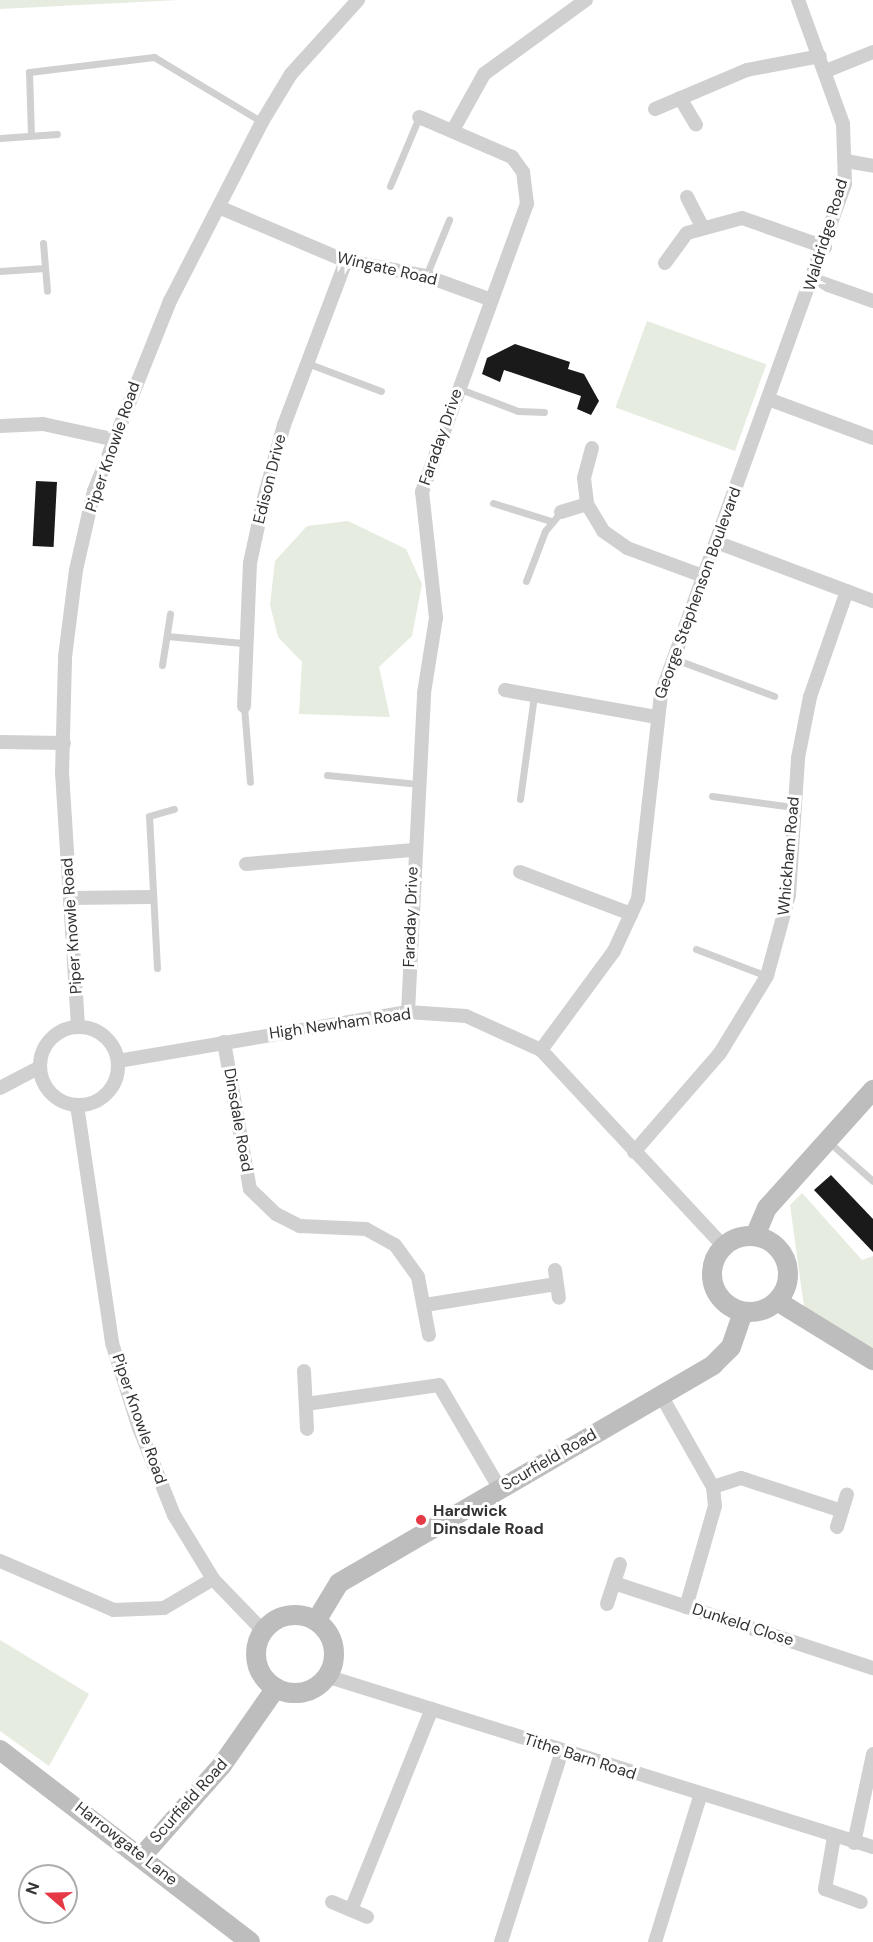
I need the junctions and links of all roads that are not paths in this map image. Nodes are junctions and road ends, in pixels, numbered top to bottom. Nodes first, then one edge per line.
1 (358, 0) edge
2 (586, 0) edge
3 (798, 0) edge
4 (873, 52) edge
5 (820, 56) junction
6 (826, 71) junction
7 (680, 98) junction
8 (655, 109) dead end
9 (419, 117) joint
10 (262, 122) junction
11 (696, 125) dead end
12 (453, 130) junction
13 (57, 134) dead end
14 (31, 135) junction
15 (0, 138) edge
16 (846, 161) junction
17 (873, 165) edge
18 (390, 186) dead end
19 (687, 197) dead end
20 (221, 208) junction
21 (449, 220) dead end
22 (702, 227) junction
23 (43, 243) dead end
24 (825, 247) junction
25 (346, 261) junction
26 (665, 263) dead end
27 (45, 268) junction
28 (0, 271) edge
29 (426, 276) junction
30 (814, 280) junction
31 (47, 291) dead end
32 (489, 298) junction
33 (873, 302) edge
34 (307, 363) junction
35 (458, 388) junction
36 (381, 391) dead end
37 (768, 399) junction
38 (544, 412) dead end
39 (0, 426) edge
40 (873, 438) edge
41 (112, 440) junction
42 (592, 448) dead end
43 (493, 503) dead end
44 (587, 504) junction
45 (556, 517) junction
46 (716, 542) junction
47 (703, 576) junction
48 (526, 581) dead end
49 (847, 591) junction
50 (873, 601) edge
51 (170, 614) dead end
52 (166, 636) junction
53 (243, 644) junction
54 (672, 658) junction
55 (162, 665) dead end
56 (505, 690) dead end
57 (534, 695) junction
58 (774, 696) dead end
59 (244, 706) joint
60 (656, 717) junction
61 (0, 742) edge
62 (64, 743) junction
63 (327, 775) dead end
64 (250, 782) dead end
65 (418, 784) junction
66 (712, 796) dead end
67 (520, 798) dead end
68 (793, 807) junction
69 (174, 809) dead end
70 (414, 850) junction
71 (246, 864) dead end
72 (520, 872) dead end
73 (150, 897) junction
74 (70, 898) junction
75 (631, 914) junction
76 (696, 949) dead end
77 (157, 968) dead end
78 (767, 976) junction
79 (408, 1012) junction
80 (78, 1026) junction
81 (224, 1042) junction
82 (542, 1050) junction
83 (118, 1061) junction
84 (40, 1067) junction
85 (0, 1088) edge
86 (873, 1090) edge
87 (77, 1105) junction
88 (828, 1141) junction
89 (634, 1152) junction
90 (873, 1181) edge
91 (755, 1236) junction
92 (723, 1246) junction
93 (557, 1284) dead end
94 (777, 1301) junction
95 (425, 1305) junction
96 (742, 1312) junction
97 (429, 1335) dead end
98 (873, 1360) edge
99 (304, 1371) dead end
100 (662, 1397) junction
101 (306, 1404) junction
102 (308, 1429) dead end
103 (713, 1487) junction
104 (500, 1489) junction
105 (847, 1494) dead end
106 (842, 1511) junction
107 (837, 1527) dead end
108 (0, 1561) edge
109 (620, 1564) dead end
110 (213, 1579) junction
111 (614, 1584) junction
112 (607, 1604) dead end
113 (687, 1607) junction
114 (316, 1621) junction
115 (263, 1631) junction
116 (873, 1668) edge
117 (326, 1676) junction
118 (276, 1688) junction
119 (432, 1709) junction
120 (0, 1750) edge
121 (562, 1751) junction
122 (873, 1754) edge
123 (700, 1797) junction
124 (834, 1837) junction
125 (854, 1843) junction
126 (873, 1847) edge
127 (142, 1855) junction
128 (332, 1902) dead end
129 (861, 1902) dead end
130 (351, 1910) junction
131 (367, 1917) dead end
132 (249, 1942) edge
133 (501, 1942) edge
134 (655, 1942) edge

1 - 10 street, Piper Knowle Road
2 - 12 street
3 - 5 street, Waldridge Road
4 - 6 street
5 - 6 street, Waldridge Road
5 - 7 street
6 - 16 street, Waldridge Road
7 - 8 street
7 - 11 street
9 - 12 street, Faraday Drive
9 - 18 lane
10 - 14 lane
10 - 20 street, Piper Knowle Road
12 - 32 street, Faraday Drive
13 - 14 lane
14 - 15 lane
16 - 17 street
16 - 24 street, Waldridge Road
19 - 22 street
20 - 25 street, Wingate Road
20 - 41 street, Piper Knowle Road
21 - 29 lane
22 - 24 street
22 - 26 street
23 - 27 lane
24 - 30 street, Waldridge Road
25 - 29 street, Wingate Road
25 - 34 street, Edison Drive
27 - 28 lane
27 - 31 lane
29 - 32 street, Wingate Road
30 - 33 street
30 - 37 street, Waldridge Road
32 - 35 street, Faraday Drive
34 - 36 lane
34 - 53 street, Edison Drive
35 - 38 lane
35 - 65 street, Faraday Drive
37 - 40 street
37 - 46 street, George Stephenson Boulevard
39 - 41 street
41 - 62 street, Piper Knowle Road
42 - 44 street
43 - 45 lane
44 - 45 street
44 - 47 street
45 - 48 lane
46 - 47 street, George Stephenson Boulevard
46 - 49 street
47 - 54 street, George Stephenson Boulevard
49 - 50 street
49 - 68 street, Whickham Road
51 - 52 lane
52 - 53 lane
52 - 55 lane
53 - 59 street, Edison Drive
54 - 58 lane
54 - 60 street, George Stephenson Boulevard
56 - 57 street
57 - 60 street
57 - 67 lane
59 - 64 lane
60 - 75 street, George Stephenson Boulevard
61 - 62 street
62 - 74 street, Piper Knowle Road
63 - 65 lane
65 - 70 street, Faraday Drive
66 - 68 lane
68 - 78 street, Whickham Road
69 - 73 lane
70 - 71 street
70 - 79 street, Faraday Drive
72 - 75 street
73 - 74 street
73 - 77 lane
74 - 80 street, Piper Knowle Road
75 - 82 street, George Stephenson Boulevard
76 - 78 lane
78 - 89 street, Whickham Road
79 - 81 street, High Newham Road
79 - 82 street, High Newham Road
80 - 83 street
80 - 84 street
81 - 83 street, High Newham Road
81 - 95 street, Dinsdale Road
82 - 89 street, High Newham Road
83 - 87 street
84 - 85 street
84 - 87 street
86 - 88 street
87 - 110 street, Piper Knowle Road
88 - 90 lane
88 - 91 street
89 - 92 street, High Newham Road
91 - 92 street
91 - 94 street
92 - 96 street
93 - 95 street
94 - 96 street
94 - 98 street
95 - 97 street, Dinsdale Road
96 - 100 street, Scurfield Road
99 - 101 street
100 - 103 street
100 - 104 street, Scurfield Road
101 - 102 street
101 - 104 street
103 - 106 street
103 - 113 street
104 - 114 street, Scurfield Road
105 - 106 street
106 - 107 street
108 - 110 street
109 - 111 street
110 - 115 street, Piper Knowle Road
111 - 112 street
111 - 113 street, Dunkeld Close
113 - 116 street, Dunkeld Close
114 - 115 street
114 - 117 street
115 - 118 street
117 - 118 street
117 - 119 street, Tithe Barn Road
118 - 127 street, Scurfield Road
119 - 121 street, Tithe Barn Road
119 - 130 street
120 - 127 street, Harrowgate Lane
121 - 123 street, Tithe Barn Road
121 - 133 street
122 - 125 street
123 - 124 street, Tithe Barn Road
123 - 134 street
124 - 125 street, Tithe Barn Road
124 - 129 street
125 - 126 street, Tithe Barn Road
127 - 132 street, Harrowgate Lane
128 - 130 street
130 - 131 street

